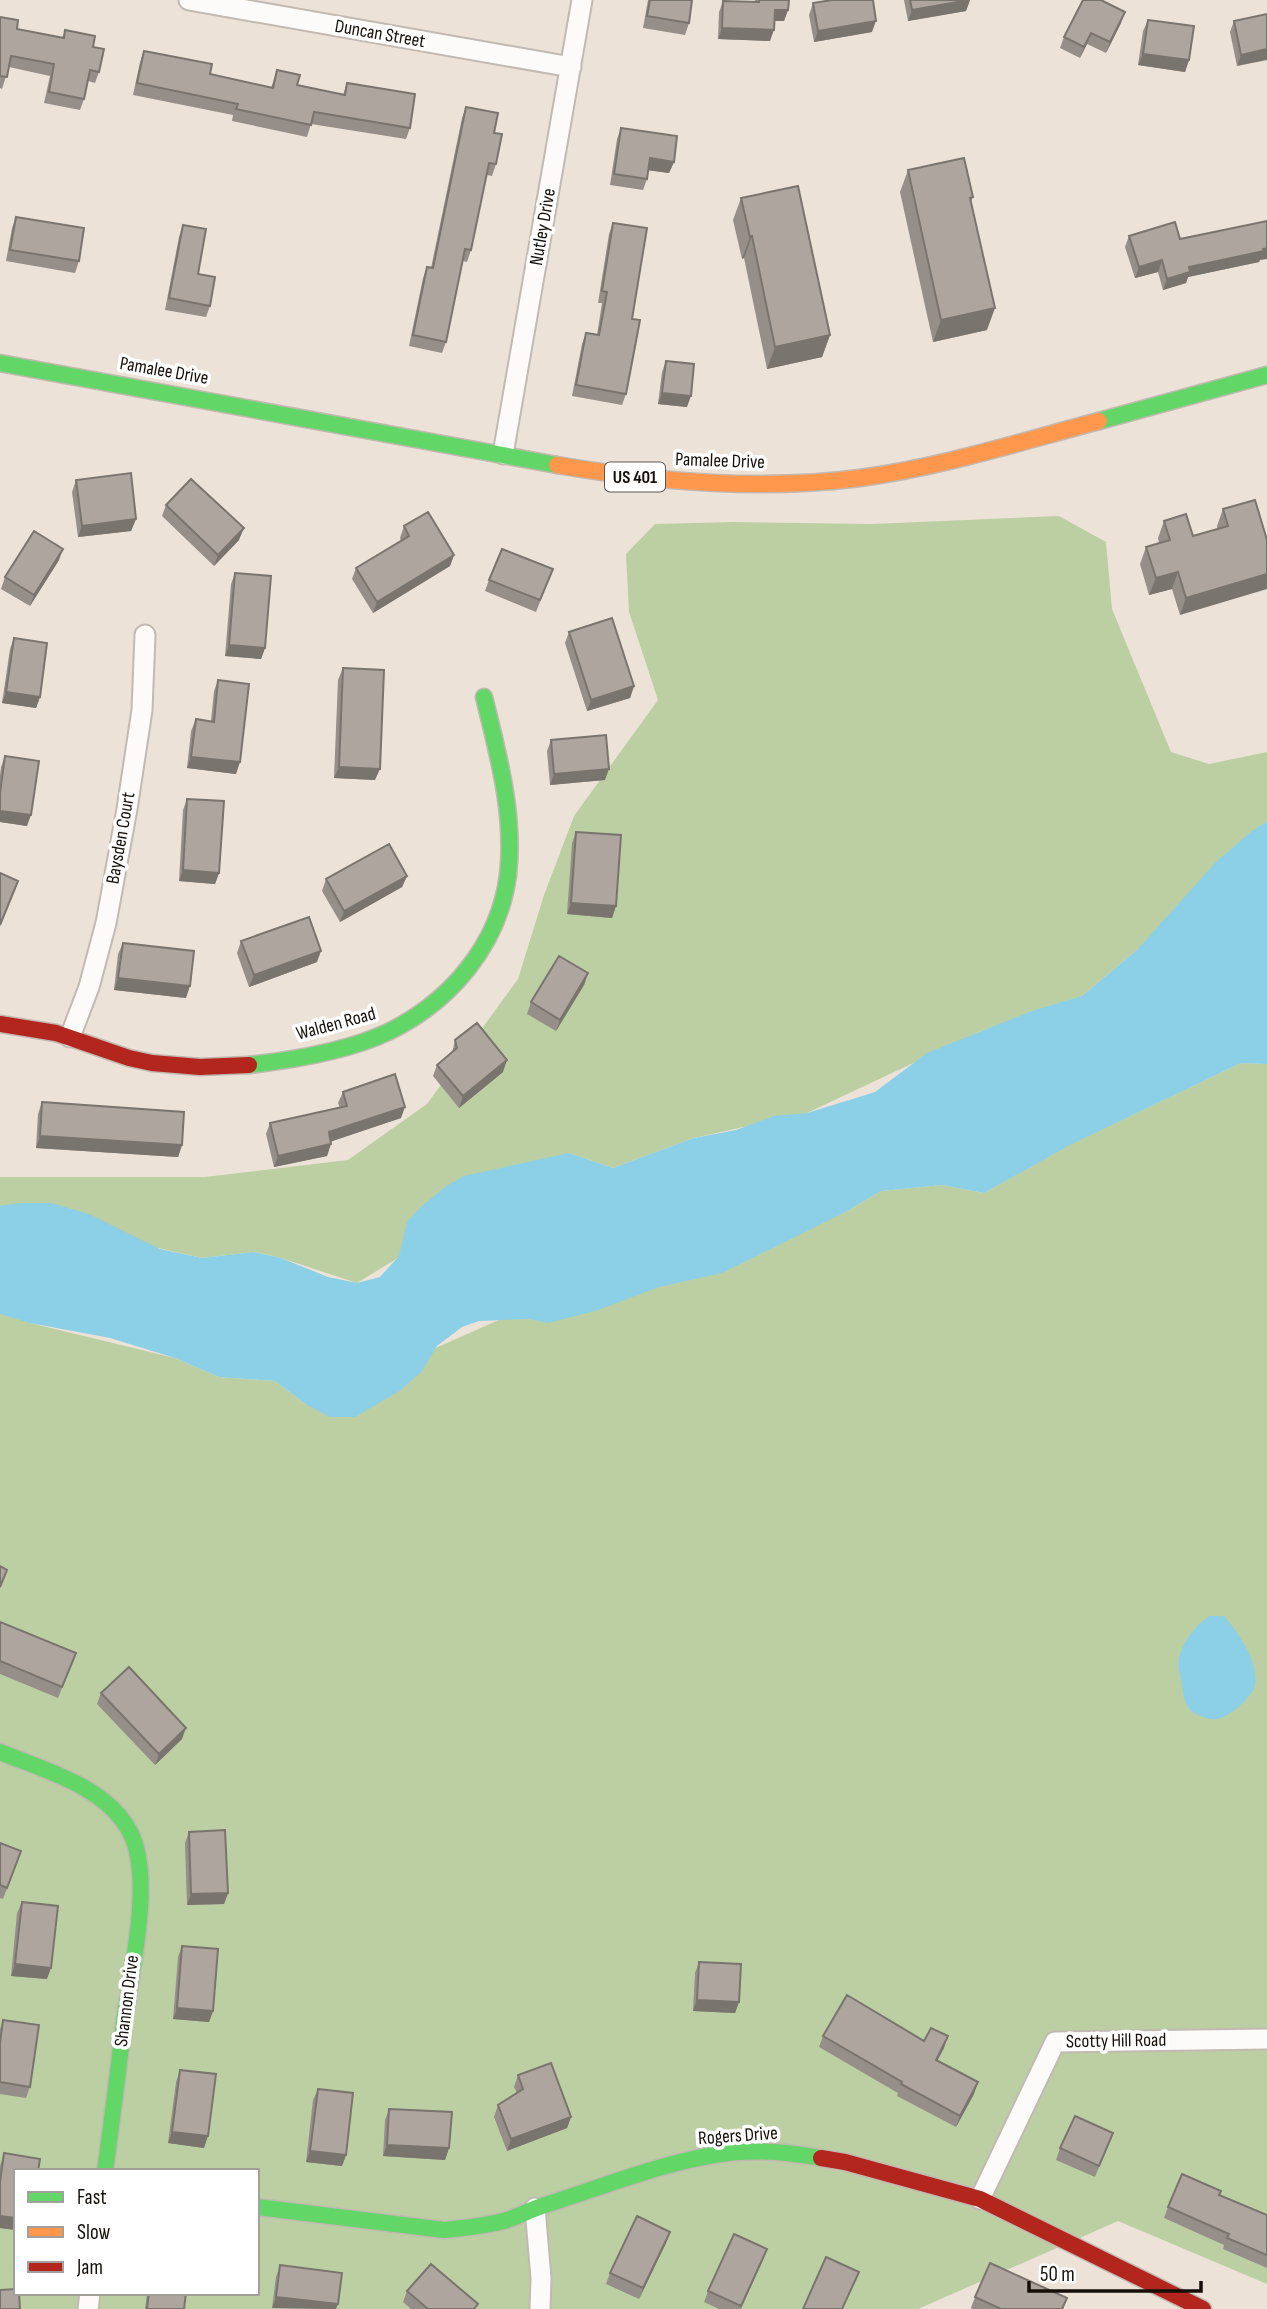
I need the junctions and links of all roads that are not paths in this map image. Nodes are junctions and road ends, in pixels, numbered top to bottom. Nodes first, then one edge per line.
1 (189, 0) edge
2 (582, 0) edge
3 (236, 4) edge
4 (571, 67) junction
5 (0, 363) edge
6 (1267, 376) edge
7 (503, 454) junction
8 (145, 635) dead end
9 (484, 697) dead end
10 (0, 1024) edge
11 (69, 1037) junction
12 (0, 1752) edge
13 (1267, 2039) edge
14 (105, 2169) edge
15 (979, 2199) junction
16 (259, 2207) edge
17 (535, 2208) junction
18 (540, 2309) edge
19 (1203, 2309) edge

1 - 3 street, Duncan Street
2 - 4 street, Nutley Drive
3 - 4 street, Duncan Street
4 - 7 street, Nutley Drive
5 - 7 street, Pamalee Drive / US 401
6 - 7 street, Pamalee Drive / US 401
8 - 11 street, Baysden Court
9 - 11 street, Walden Road
10 - 11 street, Walden Road
12 - 14 street, Shannon Drive
13 - 15 street, Scotty Hill Road
15 - 17 street, Rogers Drive
15 - 19 street, Rogers Drive
16 - 17 street, Rogers Drive
17 - 18 street

